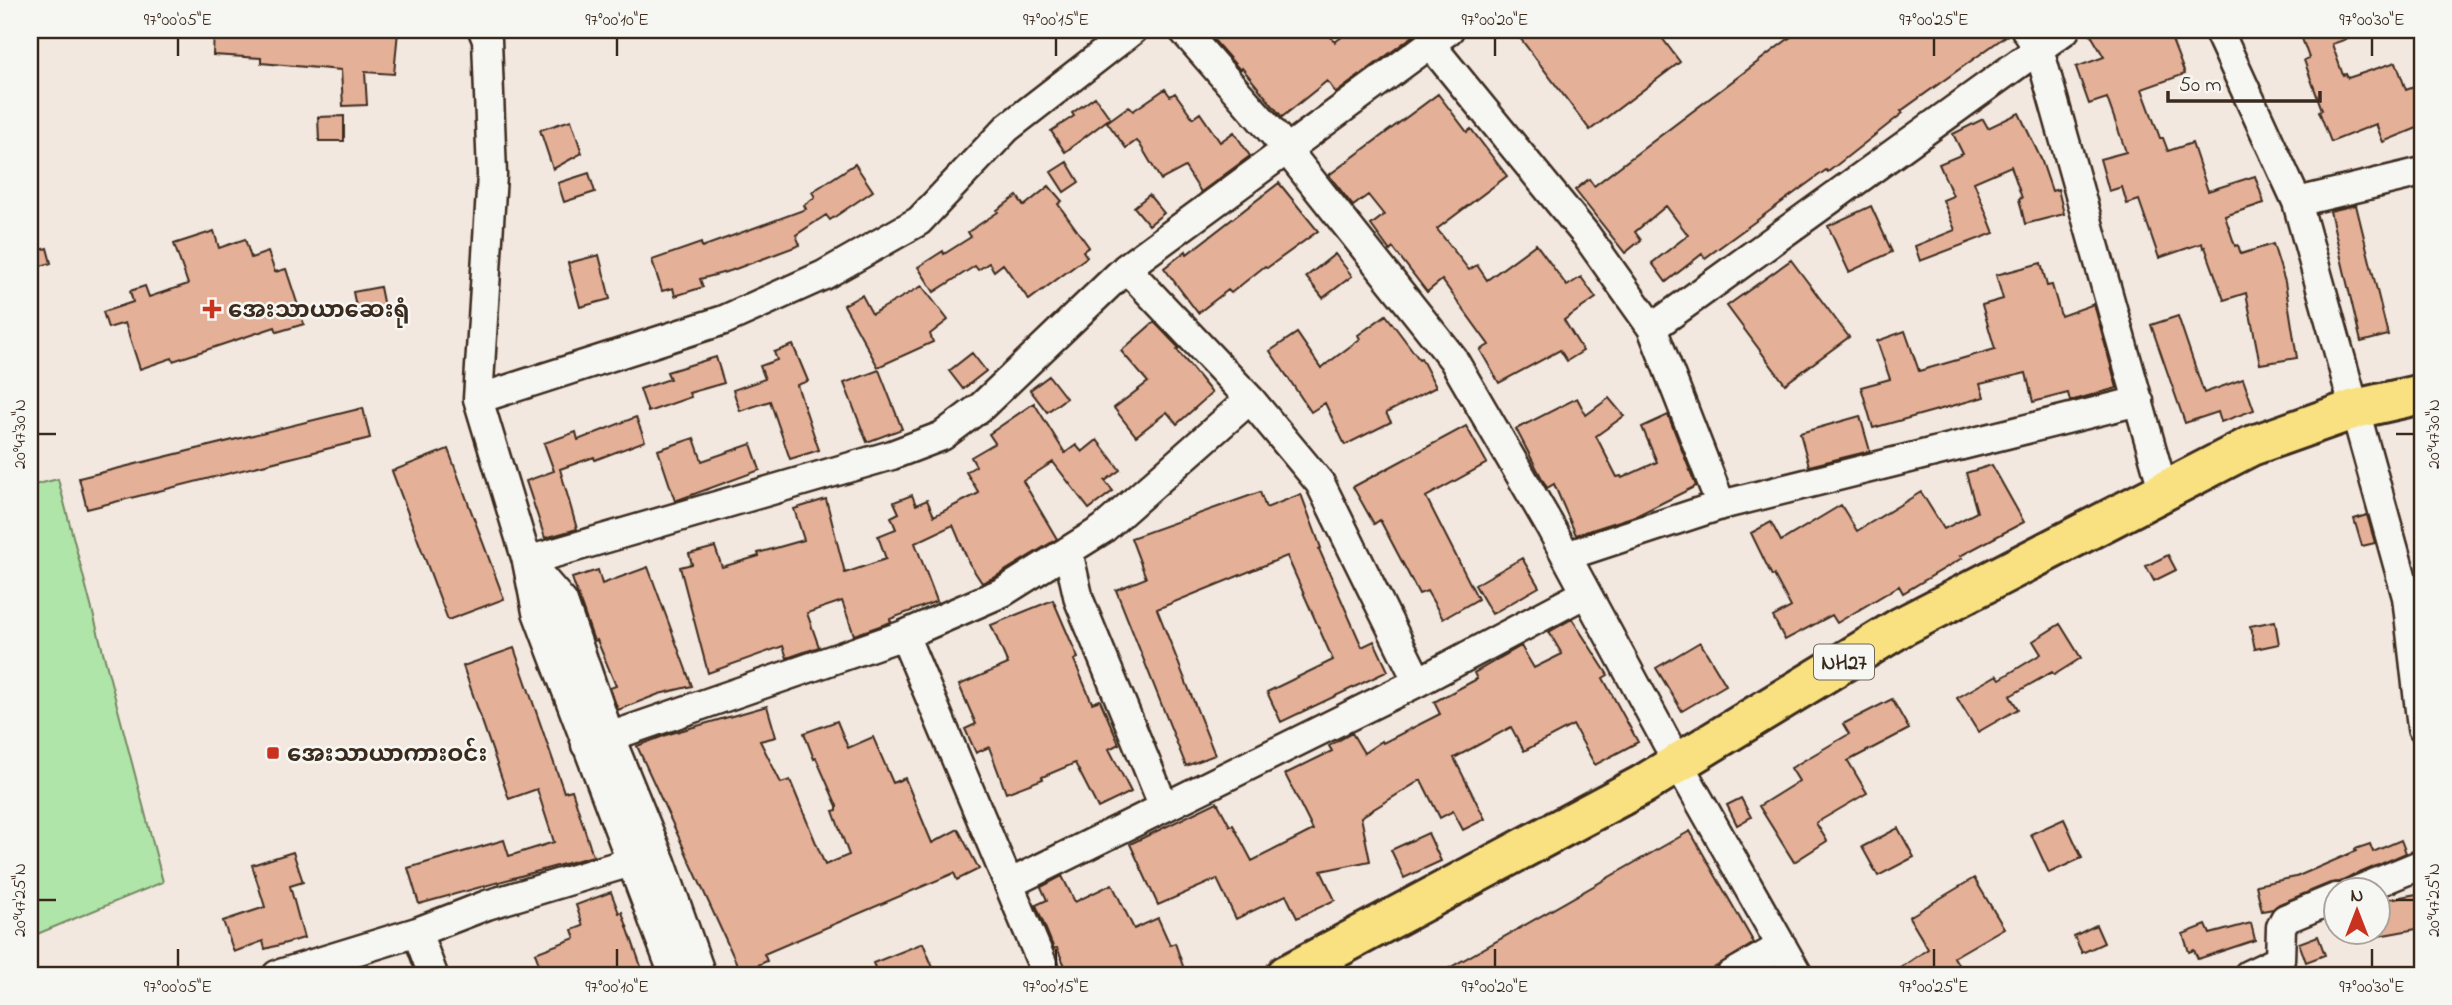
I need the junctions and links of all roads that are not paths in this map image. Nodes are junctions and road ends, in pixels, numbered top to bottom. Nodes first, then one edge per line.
1 (483, 30) edge
2 (1133, 30) edge
3 (1184, 30) edge
4 (2065, 30) edge
5 (2218, 30) edge
6 (1440, 37) edge
7 (2032, 39) edge
8 (1286, 149) junction
9 (2422, 172) edge
10 (2297, 202) junction
11 (1126, 268) junction
12 (1652, 328) junction
13 (2422, 394) edge
14 (478, 399) junction
15 (1250, 399) junction
16 (2138, 401) junction
17 (2355, 409) junction
18 (2164, 493) junction
19 (1721, 505) junction
20 (1068, 551) junction
21 (1566, 556) junction
22 (527, 561) junction
23 (1586, 593) junction
24 (2414, 596) edge
25 (904, 635) junction
26 (1418, 682) junction
27 (2422, 728) edge
28 (597, 740) junction
29 (1678, 763) junction
30 (1164, 807) junction
31 (631, 862) junction
32 (2422, 864) edge
33 (2392, 876) edge
34 (1009, 884) junction
35 (2322, 904) edge
36 (417, 932) junction
37 (1783, 946) junction
38 (277, 975) edge
39 (433, 975) edge
40 (674, 975) edge
41 (701, 975) edge
42 (1047, 975) edge
43 (1286, 975) edge
44 (1731, 975) edge
45 (1798, 975) edge
46 (2248, 975) edge

1 - 14 street
2 - 14 street
3 - 8 street
4 - 7 street
5 - 10 street
6 - 8 street
6 - 12 street
7 - 12 street
7 - 16 street
8 - 11 street
8 - 21 street
9 - 10 street
10 - 17 street
11 - 15 street
11 - 22 street
12 - 19 street
13 - 17 highway, NH27
14 - 22 street
15 - 20 street
15 - 26 street
16 - 18 street
16 - 19 street
17 - 18 highway, NH27
17 - 24 street
18 - 29 highway, NH27
19 - 21 street
20 - 25 street
20 - 30 street
21 - 23 street
22 - 28 street
23 - 26 street
23 - 29 street
24 - 27 street
25 - 28 street
25 - 34 street
26 - 30 street
28 - 31 street
28 - 41 street
29 - 37 street
29 - 43 highway, NH27
30 - 34 street
31 - 36 street
31 - 40 street
32 - 33 street
34 - 42 street
35 - 46 street
36 - 38 street
36 - 39 street
37 - 44 street
37 - 45 street

